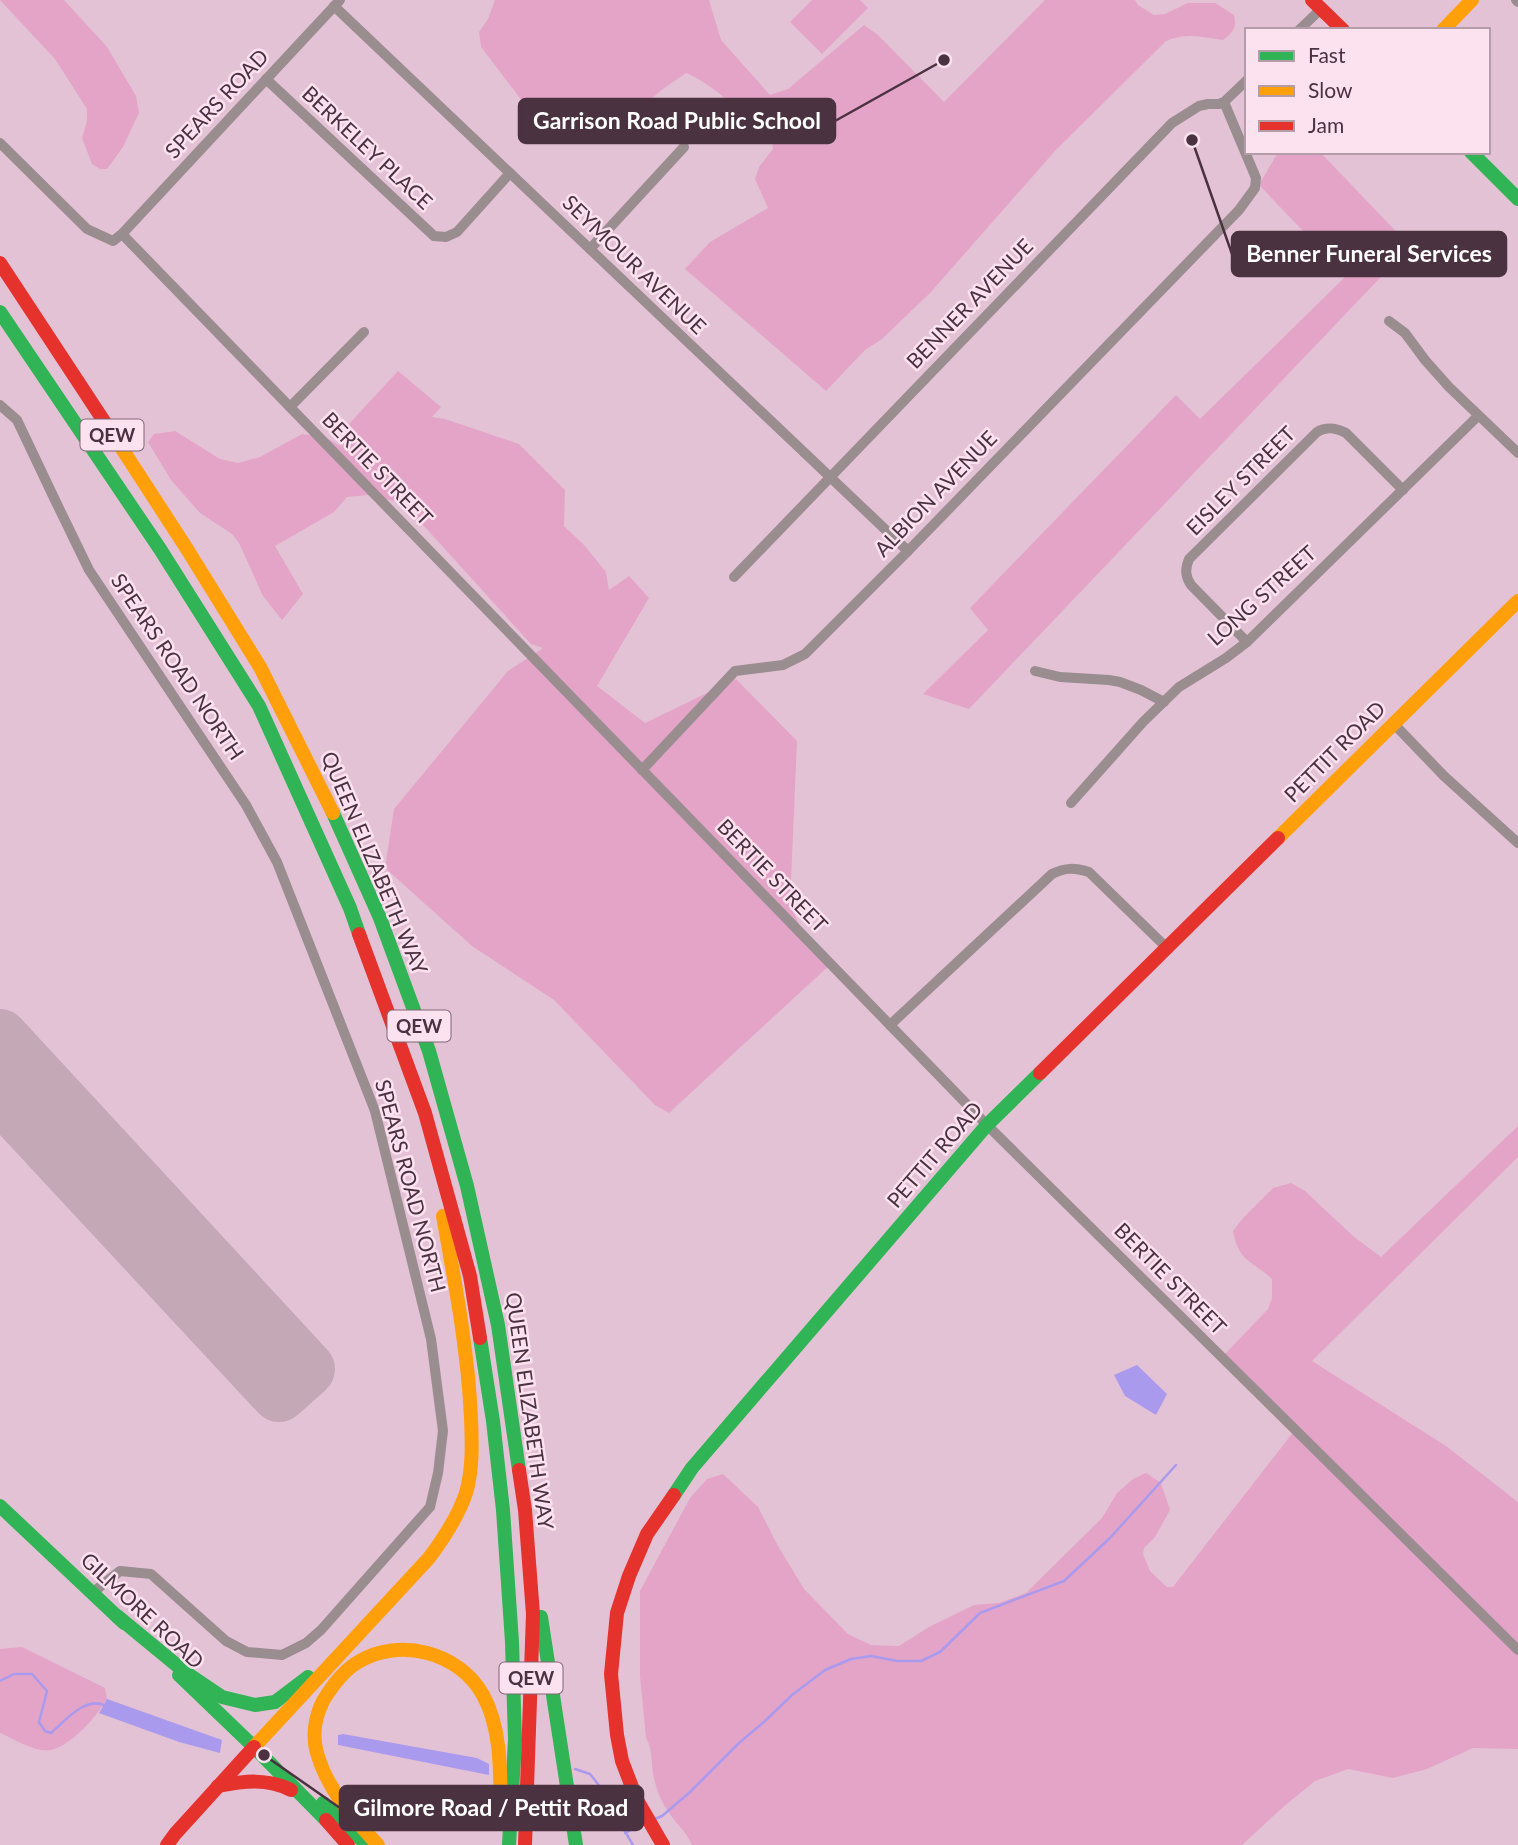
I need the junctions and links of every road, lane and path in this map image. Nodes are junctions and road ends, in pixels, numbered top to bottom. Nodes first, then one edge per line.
1 (1472, 0) edge
2 (337, 3) edge
3 (1317, 4) edge
4 (1300, 28) edge
5 (1341, 28) edge
6 (1445, 28) edge
7 (266, 79) junction
8 (1245, 82) edge
9 (1224, 102) junction
10 (0, 143) edge
11 (684, 147) dead end
12 (1245, 152) edge
13 (1246, 154) edge
14 (1473, 154) edge
15 (510, 173) junction
16 (1518, 199) edge
17 (122, 234) junction
18 (590, 249) junction
19 (0, 261) edge
20 (0, 312) edge
21 (1389, 321) dead end
22 (364, 332) dead end
23 (0, 405) edge
24 (289, 407) junction
25 (1478, 416) junction
26 (1518, 453) edge
27 (830, 477) junction
28 (1403, 490) junction
29 (908, 551) junction
30 (734, 577) dead end
31 (1518, 601) edge
32 (1247, 642) junction
33 (1035, 671) dead end
34 (1164, 702) junction
35 (1394, 724) junction
36 (642, 771) junction
37 (1071, 803) dead end
38 (1518, 843) edge
39 (1167, 948) junction
40 (890, 1025) junction
41 (425, 1112) junction
42 (987, 1125) junction
43 (0, 1506) edge
44 (525, 1510) junction
45 (92, 1593) junction
46 (117, 1616) junction
47 (350, 1645) junction
48 (1518, 1650) edge
49 (254, 1747) junction
50 (218, 1786) junction
51 (301, 1796) junction
52 (167, 1845) edge
53 (350, 1845) edge
54 (367, 1845) edge
55 (378, 1845) edge
56 (500, 1845) edge
57 (509, 1845) edge
58 (525, 1845) edge
59 (576, 1845) edge
60 (663, 1845) edge

1 - 6 main road
2 - 7 street, SPEARS ROAD
2 - 15 street, SEYMOUR AVENUE
3 - 4 street
3 - 5 main road
7 - 15 street, BERKELEY PLACE
7 - 17 street, SPEARS ROAD
8 - 9 street, BENNER AVENUE
9 - 12 street, ALBION AVENUE
9 - 27 street, BENNER AVENUE
10 - 17 street
11 - 18 street
13 - 29 street, ALBION AVENUE
14 - 16 main road
15 - 18 street, SEYMOUR AVENUE
17 - 24 street, BERTIE STREET
18 - 27 street, SEYMOUR AVENUE
19 - 44 main road, QUEEN ELIZABETH WAY / QEW
20 - 41 main road, QUEEN ELIZABETH WAY / QEW
21 - 25 street
22 - 24 street
23 - 45 street, SPEARS ROAD NORTH
24 - 36 street, BERTIE STREET
25 - 26 street
25 - 28 street, LONG STREET
27 - 29 street, SEYMOUR AVENUE
27 - 30 street, BENNER AVENUE
28 - 32 street, LONG STREET
28 - 32 street, EISLEY STREET
29 - 36 street, ALBION AVENUE
31 - 35 main road, PETTIT ROAD
32 - 34 street, LONG STREET
33 - 34 street
34 - 37 street, LONG STREET
35 - 38 street
35 - 39 main road, PETTIT ROAD
36 - 40 street, BERTIE STREET
39 - 40 street
39 - 42 main road, PETTIT ROAD
40 - 42 street, BERTIE STREET
41 - 47 main road
41 - 57 main road, QUEEN ELIZABETH WAY / QEW
42 - 48 street, BERTIE STREET
42 - 60 main road, PETTIT ROAD
43 - 45 main road, GILMORE ROAD
44 - 58 main road, QUEEN ELIZABETH WAY / QEW
44 - 59 main road
45 - 46 main road, GILMORE ROAD
46 - 47 main road
46 - 49 main road, GILMORE ROAD
47 - 49 main road
49 - 50 main road
49 - 51 main road, GILMORE ROAD
49 - 54 main road, GILMORE ROAD
50 - 51 main road
50 - 52 main road
51 - 53 main road, GILMORE ROAD
55 - 56 main road

